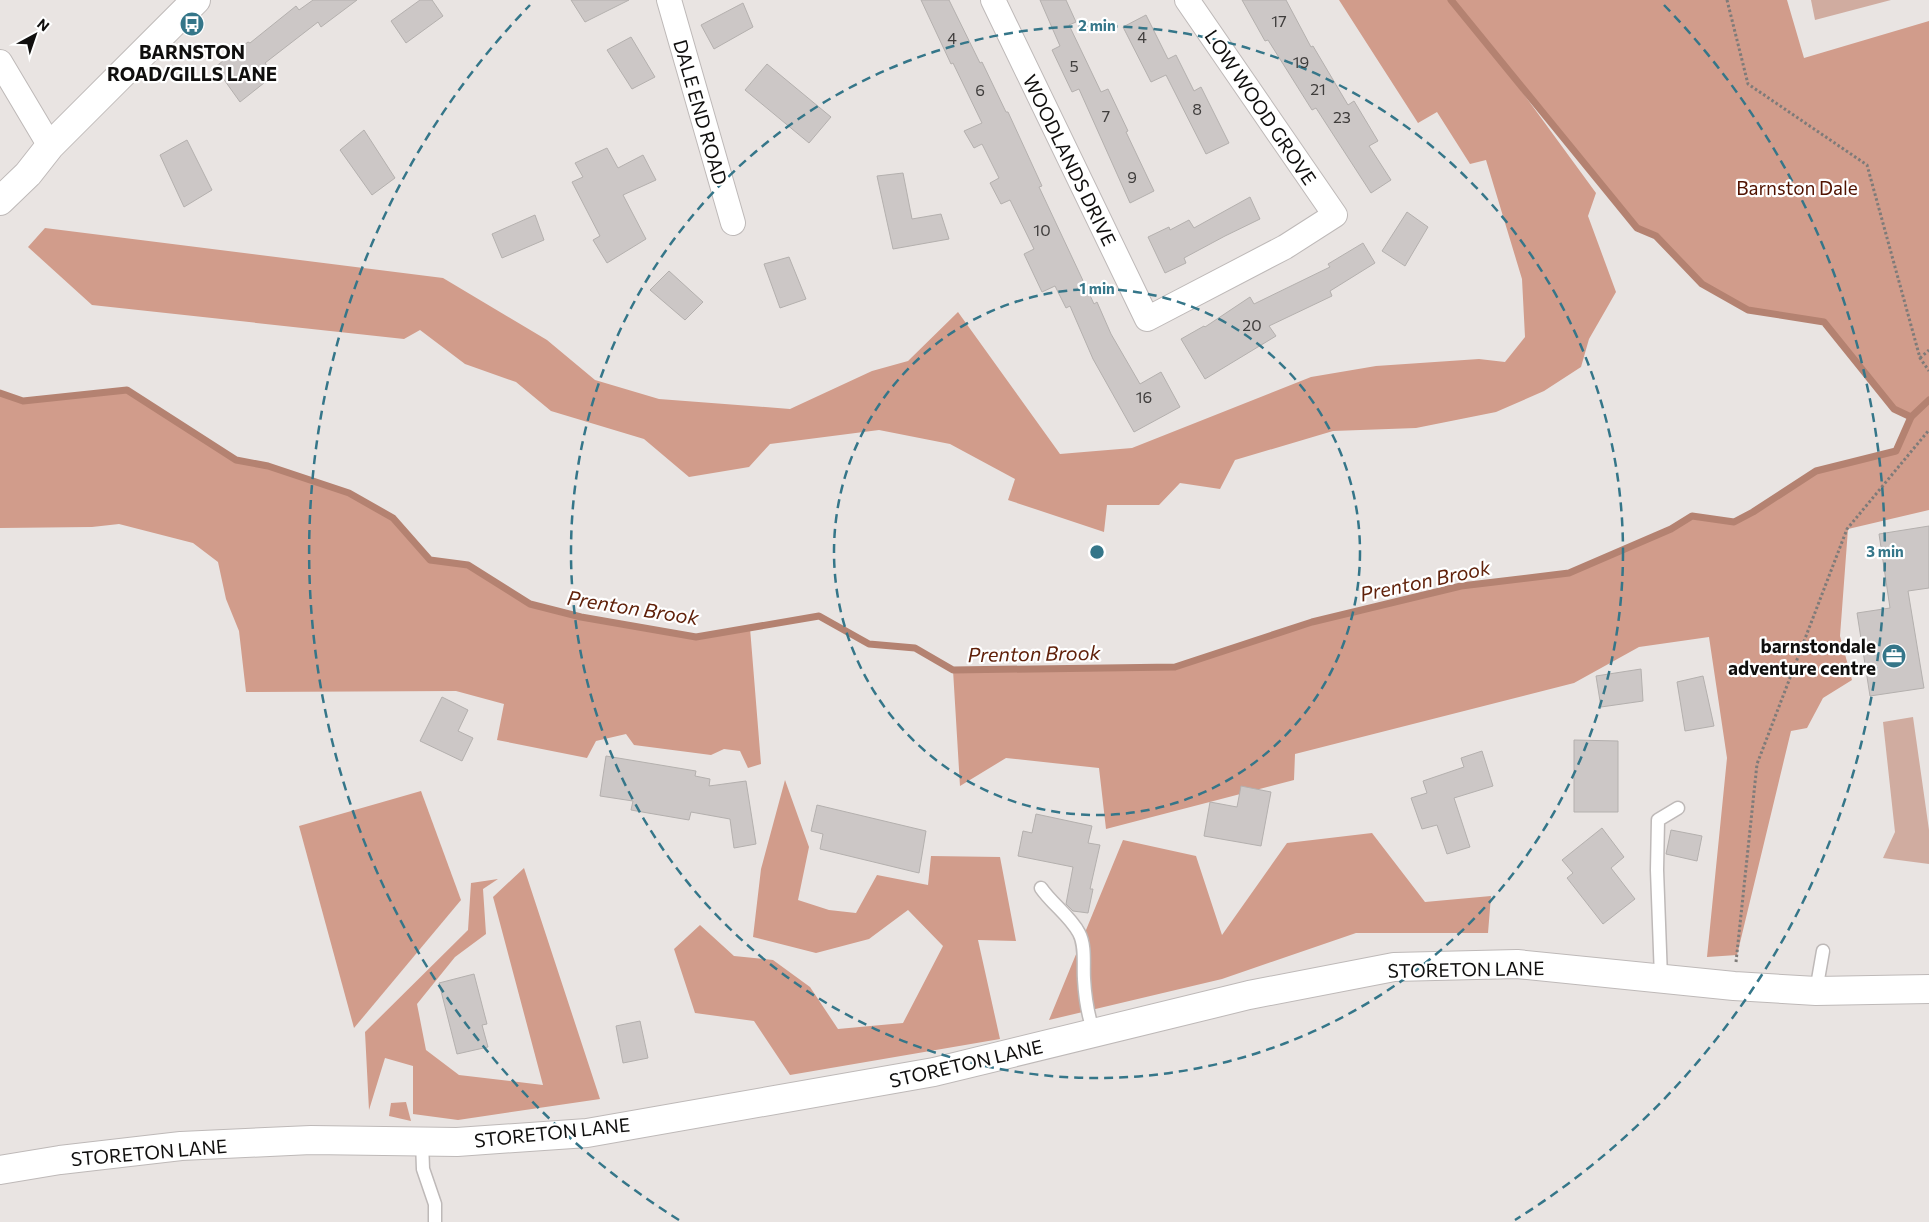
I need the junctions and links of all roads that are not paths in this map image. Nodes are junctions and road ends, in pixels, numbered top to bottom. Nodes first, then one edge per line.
1 (196, 0) edge
2 (669, 0) edge
3 (993, 0) edge
4 (1187, 0) edge
5 (0, 62) edge
6 (50, 146) junction
7 (0, 201) edge
8 (1335, 215) joint
9 (733, 223) dead end
10 (1678, 808) dead end
11 (1041, 888) dead end
12 (1822, 951) dead end
13 (1661, 978) junction
14 (1929, 989) edge
15 (1816, 991) junction
16 (1094, 1033) junction
17 (422, 1141) junction
18 (0, 1170) edge
19 (435, 1222) edge

1 - 6 street
2 - 9 street, DALE END ROAD
3 - 8 street, WOODLANDS DRIVE
4 - 8 street, LOW WOOD GROVE
5 - 6 street
6 - 7 street
10 - 13 lane
11 - 16 lane
12 - 15 lane
13 - 15 street, STORETON LANE
13 - 16 street, STORETON LANE
14 - 15 street, STORETON LANE
16 - 17 street, STORETON LANE
17 - 18 street, STORETON LANE
17 - 19 lane

